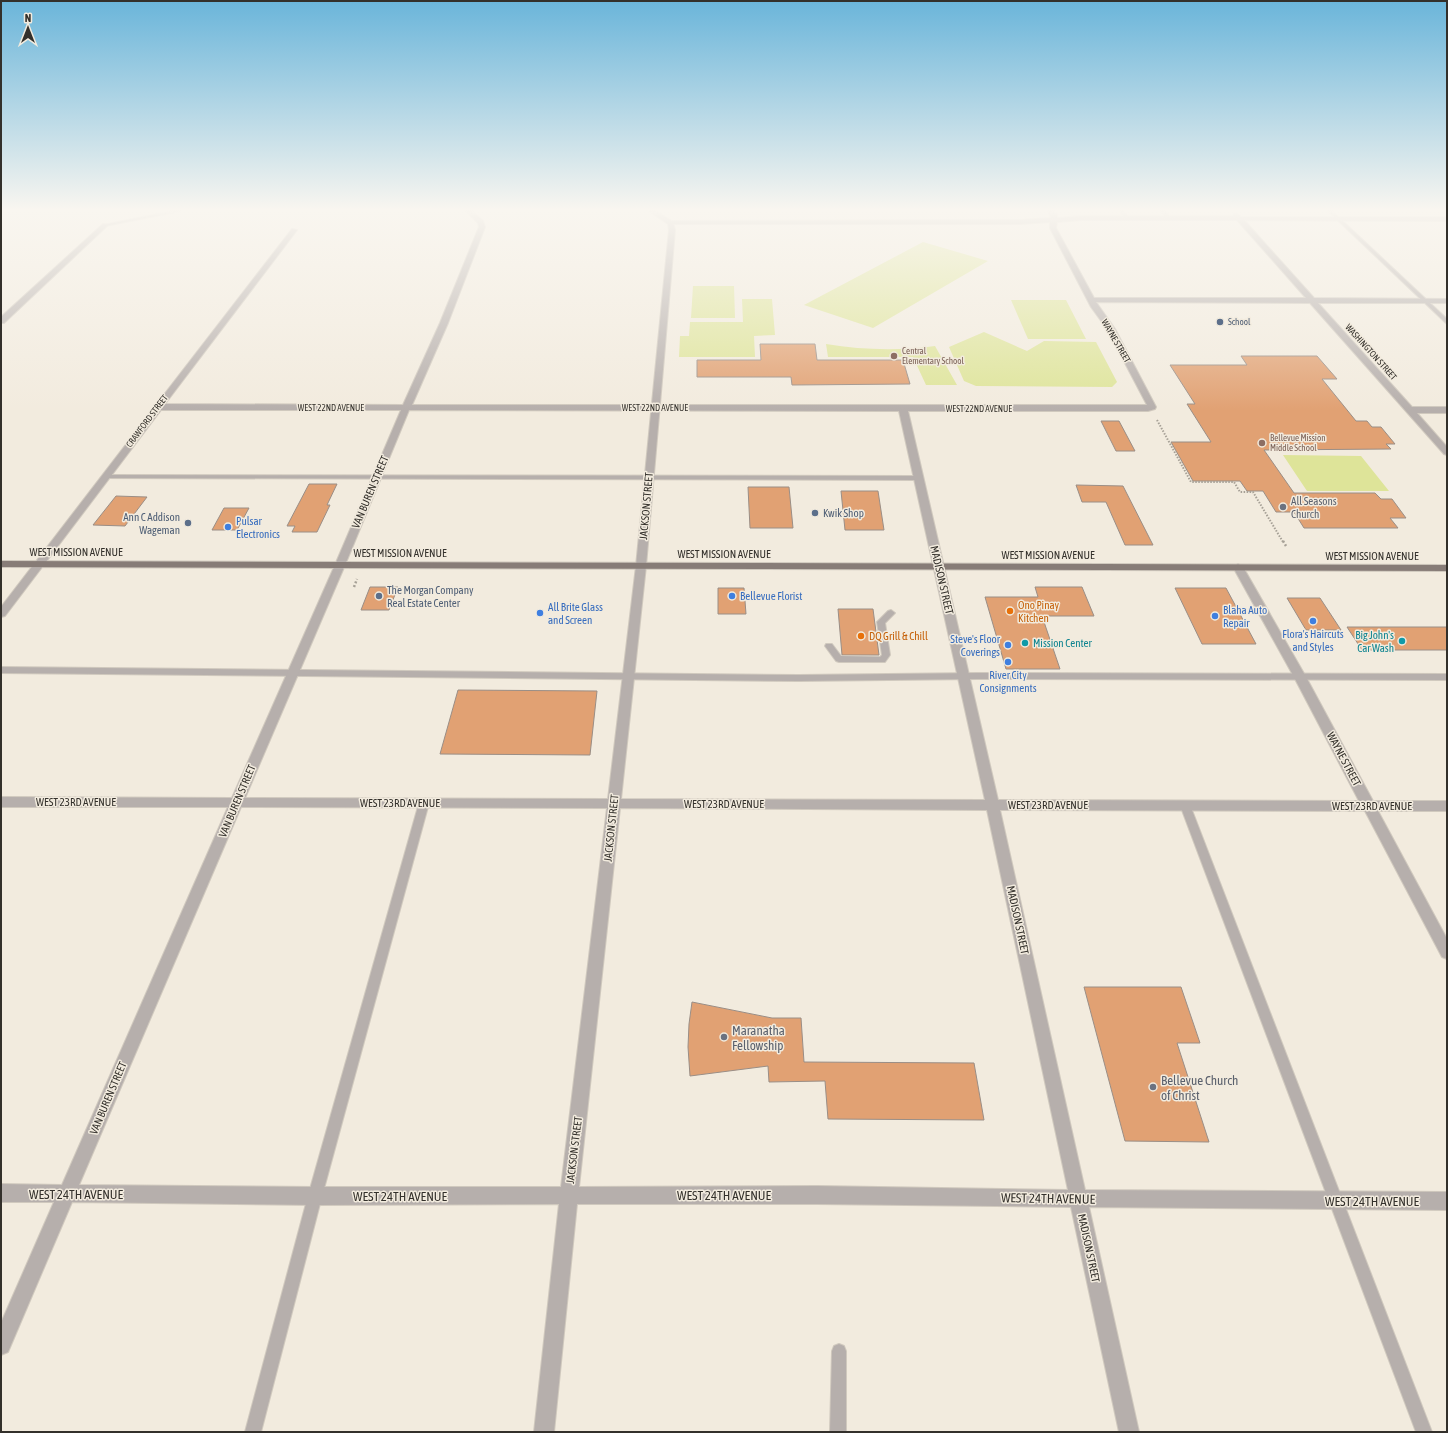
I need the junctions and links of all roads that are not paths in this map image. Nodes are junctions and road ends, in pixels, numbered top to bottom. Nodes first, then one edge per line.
1 (48, 278) edge
2 (257, 278) edge
3 (463, 278) edge
4 (667, 278) edge
5 (1079, 278) edge
6 (1292, 278) edge
7 (1400, 278) edge
8 (1091, 300) junction
9 (1311, 300) junction
10 (1424, 301) junction
11 (1447, 301) edge
12 (1, 322) edge
13 (1447, 322) edge
14 (157, 407) junction
15 (1152, 407) joint
16 (406, 408) junction
17 (654, 408) junction
18 (903, 408) junction
19 (1410, 410) junction
20 (1447, 410) edge
21 (1447, 452) edge
22 (105, 477) junction
23 (377, 477) junction
24 (648, 478) junction
25 (919, 478) junction
26 (1, 564) edge
27 (38, 564) junction
28 (340, 565) junction
29 (641, 566) junction
30 (939, 566) junction
31 (1238, 567) junction
32 (1447, 568) edge
33 (890, 613) dead end
34 (1, 614) edge
35 (829, 646) dead end
36 (1, 670) edge
37 (293, 672) junction
38 (628, 675) junction
39 (963, 677) junction
40 (1300, 677) junction
41 (1447, 677) edge
42 (1, 802) edge
43 (236, 803) junction
44 (424, 803) junction
45 (614, 803) junction
46 (993, 805) junction
47 (1185, 805) junction
48 (1368, 805) junction
49 (1447, 806) edge
50 (1447, 953) edge
51 (1, 1194) edge
52 (67, 1194) junction
53 (569, 1195) junction
54 (315, 1196) junction
55 (1078, 1198) junction
56 (1336, 1200) junction
57 (1447, 1201) edge
58 (1, 1344) edge
59 (839, 1351) dead end
60 (253, 1432) edge
61 (544, 1432) edge
62 (838, 1432) edge
63 (1129, 1432) edge
64 (1424, 1432) edge

1 - 12 street
2 - 14 street, CRAWFORD STREET
3 - 16 street, VAN BUREN STREET
4 - 17 street, JACKSON STREET
5 - 8 street, WAYNE STREET
6 - 9 street, WASHINGTON STREET
7 - 10 lane
8 - 9 street
8 - 15 street, WAYNE STREET
9 - 10 street
9 - 19 street, WASHINGTON STREET
10 - 11 street
10 - 13 lane
14 - 16 street, WEST 22ND AVENUE
14 - 22 street, CRAWFORD STREET
15 - 18 street, WEST 22ND AVENUE
16 - 17 street, WEST 22ND AVENUE
16 - 23 street, VAN BUREN STREET
17 - 18 street, WEST 22ND AVENUE
17 - 24 street, JACKSON STREET
18 - 25 street, MADISON STREET
19 - 20 street
19 - 21 street, WASHINGTON STREET
22 - 23 lane
22 - 27 street, CRAWFORD STREET
23 - 24 lane
23 - 28 street, VAN BUREN STREET
24 - 25 lane
24 - 29 street, JACKSON STREET
25 - 30 street, MADISON STREET
26 - 27 main road, WEST MISSION AVENUE
27 - 28 main road, WEST MISSION AVENUE
27 - 34 street, CRAWFORD STREET
28 - 29 main road, WEST MISSION AVENUE
28 - 37 street, VAN BUREN STREET
29 - 30 main road, WEST MISSION AVENUE
29 - 38 street, JACKSON STREET
30 - 31 main road, WEST MISSION AVENUE
30 - 39 street, MADISON STREET
31 - 32 main road, WEST MISSION AVENUE
31 - 40 street, WAYNE STREET
33 - 35 lane
36 - 37 lane
37 - 38 lane
37 - 43 street, VAN BUREN STREET
38 - 39 lane
38 - 45 street, JACKSON STREET
39 - 40 lane
39 - 46 street, MADISON STREET
40 - 41 lane
40 - 48 street, WAYNE STREET
42 - 43 street, WEST 23RD AVENUE
43 - 44 street, WEST 23RD AVENUE
43 - 52 street, VAN BUREN STREET
44 - 45 street, WEST 23RD AVENUE
44 - 54 lane
45 - 46 street, WEST 23RD AVENUE
45 - 53 street, JACKSON STREET
46 - 47 street, WEST 23RD AVENUE
46 - 55 street, MADISON STREET
47 - 48 street, WEST 23RD AVENUE
47 - 56 lane
48 - 49 street, WEST 23RD AVENUE
48 - 50 street, WAYNE STREET
51 - 52 street, WEST 24TH AVENUE
52 - 54 street, WEST 24TH AVENUE
52 - 58 street, VAN BUREN STREET
53 - 54 street, WEST 24TH AVENUE
53 - 55 street, WEST 24TH AVENUE
53 - 61 street, JACKSON STREET
54 - 60 lane
55 - 56 street, WEST 24TH AVENUE
55 - 63 street, MADISON STREET
56 - 57 street, WEST 24TH AVENUE
56 - 64 lane
59 - 62 lane

